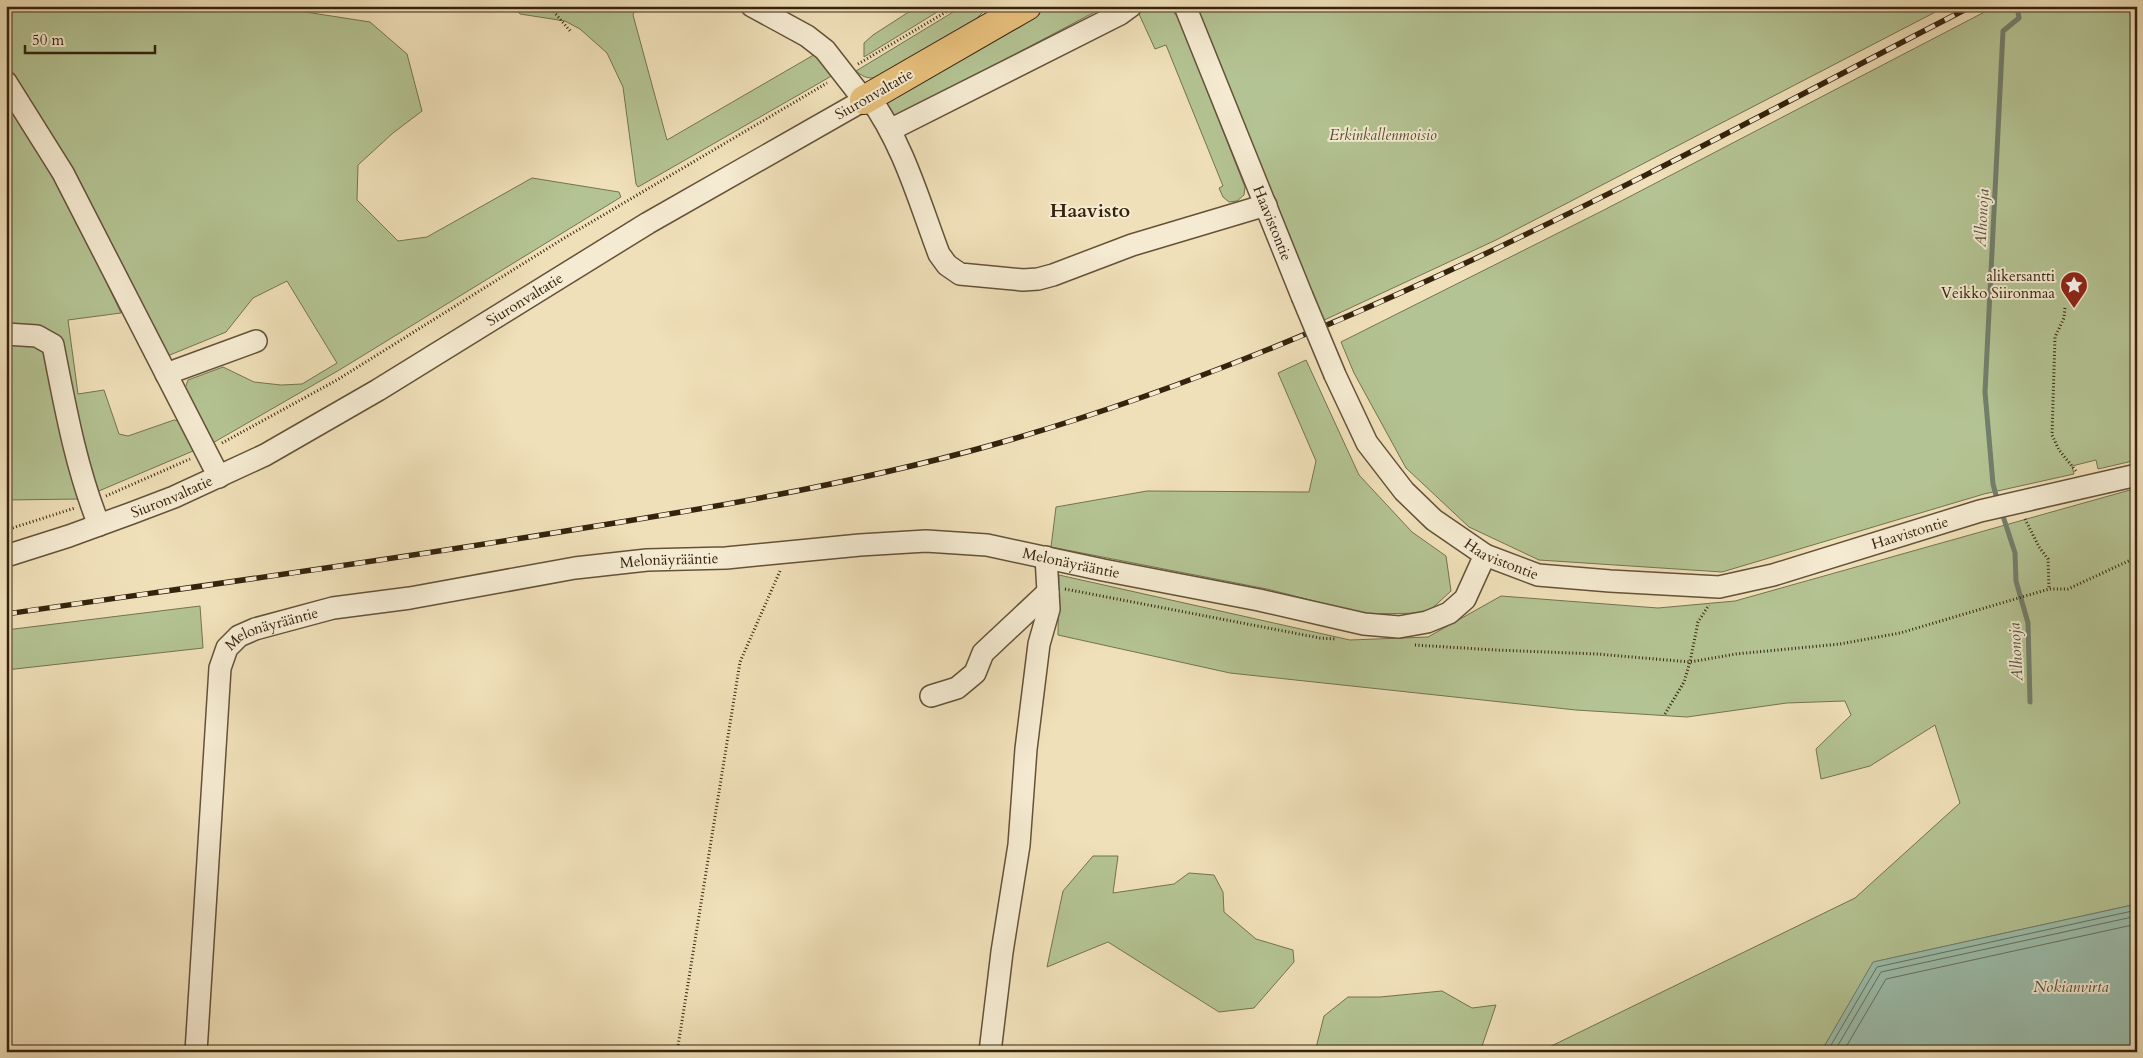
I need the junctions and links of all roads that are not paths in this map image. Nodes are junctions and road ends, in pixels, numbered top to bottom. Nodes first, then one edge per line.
1 (752, 6) edge
2 (1028, 6) edge
3 (1131, 6) edge
4 (1185, 6) edge
5 (6, 82) edge
6 (866, 99) junction
7 (890, 130) junction
8 (1266, 205) junction
9 (6, 334) edge
10 (256, 341) dead end
11 (166, 374) junction
12 (2137, 475) edge
13 (219, 477) junction
14 (99, 525) junction
15 (1485, 554) junction
16 (6, 556) edge
17 (1046, 556) junction
18 (1047, 589) junction
19 (931, 696) dead end
20 (196, 1052) edge
21 (990, 1052) edge

1 - 6 street
2 - 6 main road, Siuronvaltatie
3 - 7 street
4 - 8 street, Haavistontie
5 - 11 street
6 - 7 street
6 - 13 street, Siuronvaltatie
7 - 8 street
8 - 15 street, Haavistontie, bridge
9 - 14 street
10 - 11 street
11 - 13 street
12 - 15 street, Haavistontie
13 - 14 street, Siuronvaltatie
14 - 16 street, Siuronvaltatie
15 - 17 street, Melonäyrääntie
17 - 18 street
17 - 20 street, Melonäyrääntie
18 - 19 street
18 - 21 street

